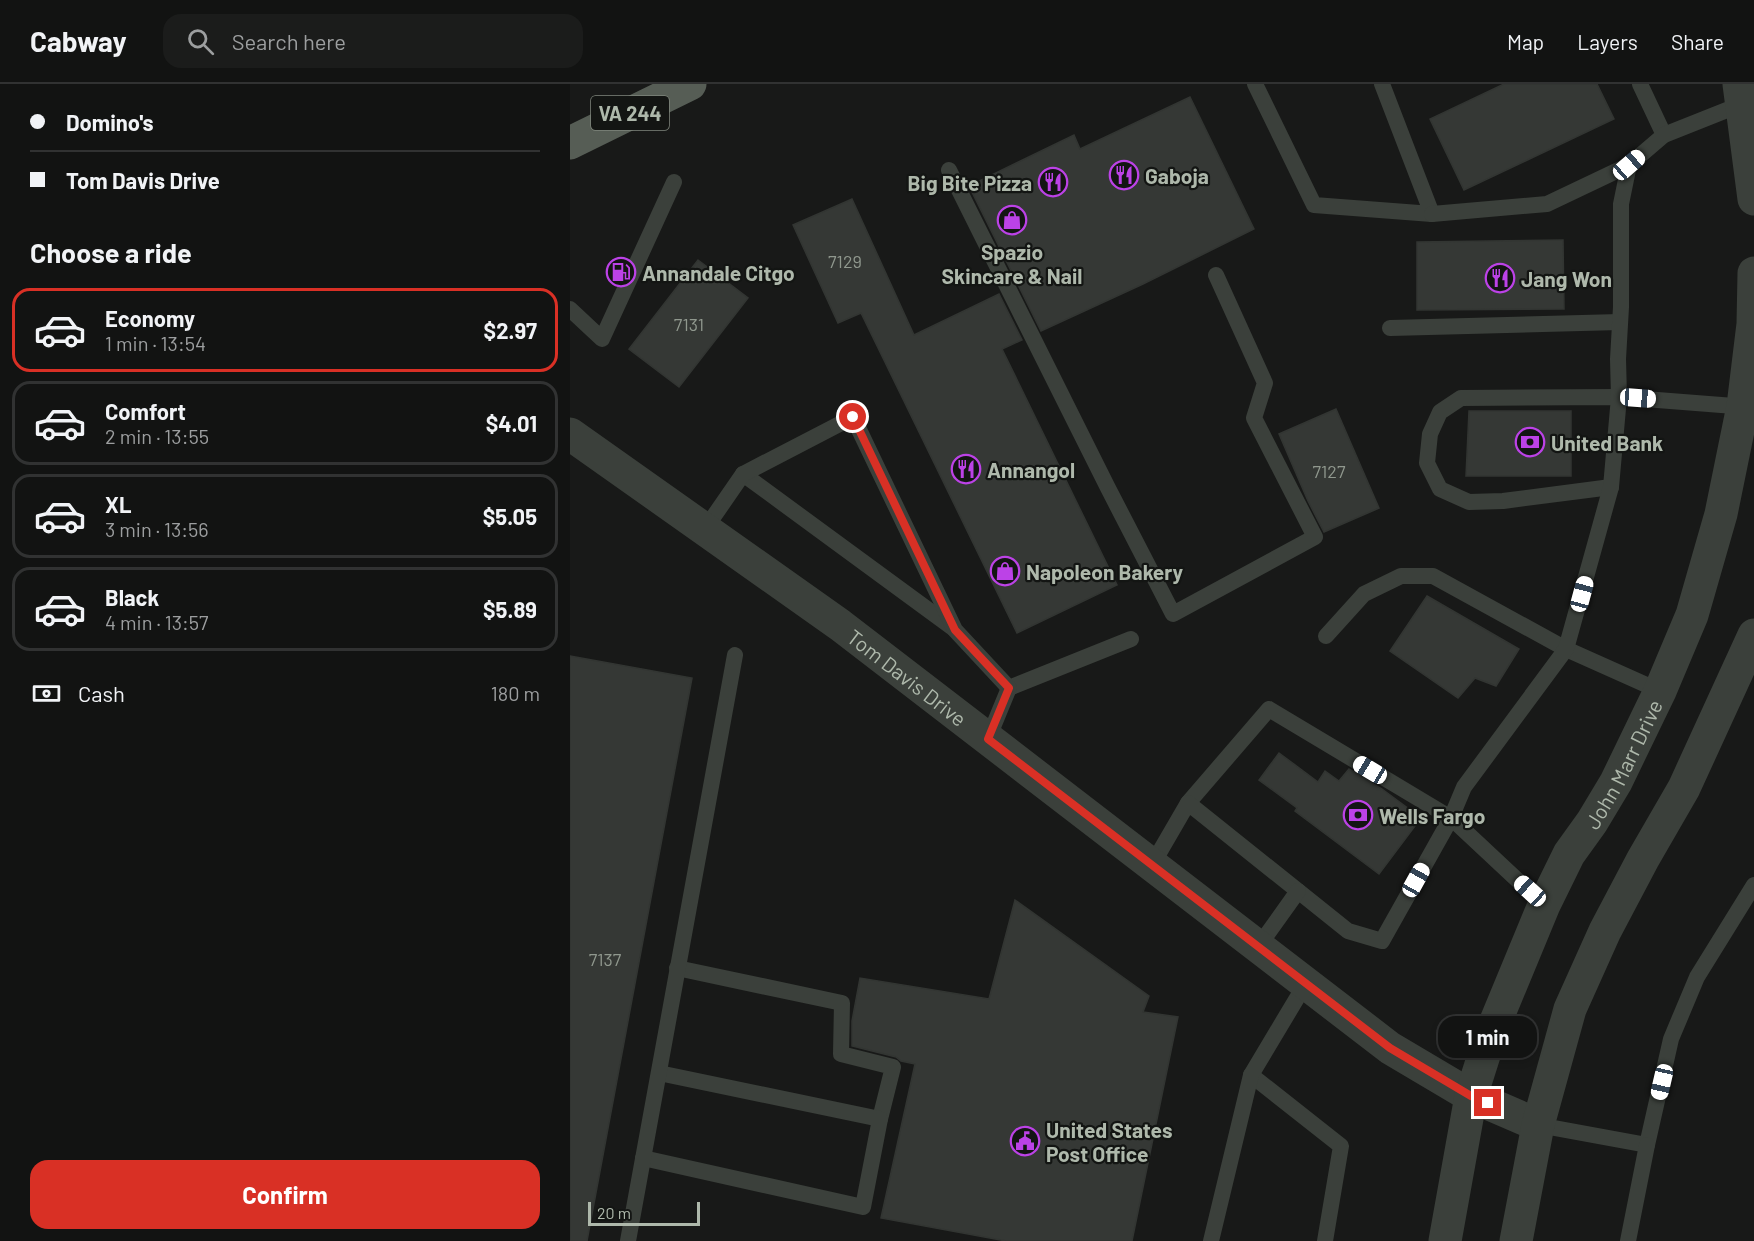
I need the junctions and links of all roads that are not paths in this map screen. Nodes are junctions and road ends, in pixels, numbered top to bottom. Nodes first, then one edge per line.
1 (690, 84) edge
2 (1256, 84) edge
3 (1382, 84) edge
4 (1640, 84) edge
5 (1740, 94) edge
6 (1664, 135) junction
7 (570, 143) edge
8 (1629, 165) junction
9 (949, 170) dead end
10 (674, 182) dead end
11 (1754, 199) edge
12 (1432, 214) junction
13 (1754, 273) edge
14 (1216, 275) dead end
15 (570, 309) edge
16 (1620, 322) junction
17 (1390, 328) dead end
18 (1619, 397) junction
19 (1748, 407) edge
20 (570, 434) edge
21 (743, 474) junction
22 (1611, 487) junction
23 (705, 529) junction
24 (955, 630) junction
25 (1754, 635) edge
26 (1326, 636) dead end
27 (1131, 639) dead end
28 (1566, 649) junction
29 (735, 655) dead end
30 (1009, 688) junction
31 (1660, 691) junction
32 (988, 739) junction
33 (1188, 803) junction
34 (1451, 818) junction
35 (1152, 865) junction
36 (1754, 885) edge
37 (1298, 891) junction
38 (1544, 904) junction
39 (1258, 947) junction
40 (677, 968) junction
41 (1306, 983) junction
42 (659, 1073) junction
43 (1251, 1075) junction
44 (1471, 1096) junction
45 (880, 1119) junction
46 (1538, 1125) junction
47 (1647, 1145) junction
48 (643, 1158) junction
49 (628, 1241) edge
50 (1211, 1241) edge
51 (1324, 1241) edge
52 (1445, 1241) edge
53 (1516, 1241) edge
54 (1628, 1241) edge

1 - 7 main road, VA 244
2 - 12 lane
3 - 12 lane
4 - 6 lane
5 - 6 lane
5 - 11 street
6 - 8 lane
8 - 12 lane
8 - 16 lane
9 - 14 lane
10 - 15 lane
13 - 19 street, John Marr Drive
16 - 17 lane
16 - 18 lane
18 - 19 lane
18 - 22 lane
18 - 22 lane
19 - 31 street, John Marr Drive
20 - 23 street, Tom Davis Drive
21 - 23 lane
21 - 24 lane
21 - 24 lane
22 - 28 lane
23 - 32 street, Tom Davis Drive
24 - 30 lane
25 - 46 street
26 - 28 lane
27 - 30 lane
28 - 31 lane
28 - 34 lane
29 - 40 lane
30 - 32 lane
31 - 38 street, John Marr Drive
32 - 35 street, Tom Davis Drive
33 - 34 lane
33 - 35 lane
33 - 37 lane
34 - 37 lane
34 - 38 lane
35 - 39 street, Tom Davis Drive
36 - 47 lane
37 - 39 lane
38 - 44 street, John Marr Drive
39 - 41 street, Tom Davis Drive
40 - 42 lane
40 - 45 lane
41 - 43 lane
41 - 44 street, Tom Davis Drive
42 - 45 lane
42 - 48 lane
43 - 50 lane
43 - 51 lane
44 - 46 street, Tom Davis Drive
44 - 52 street, John Marr Drive
45 - 48 lane
46 - 47 lane
46 - 53 street
47 - 54 lane
48 - 49 lane

